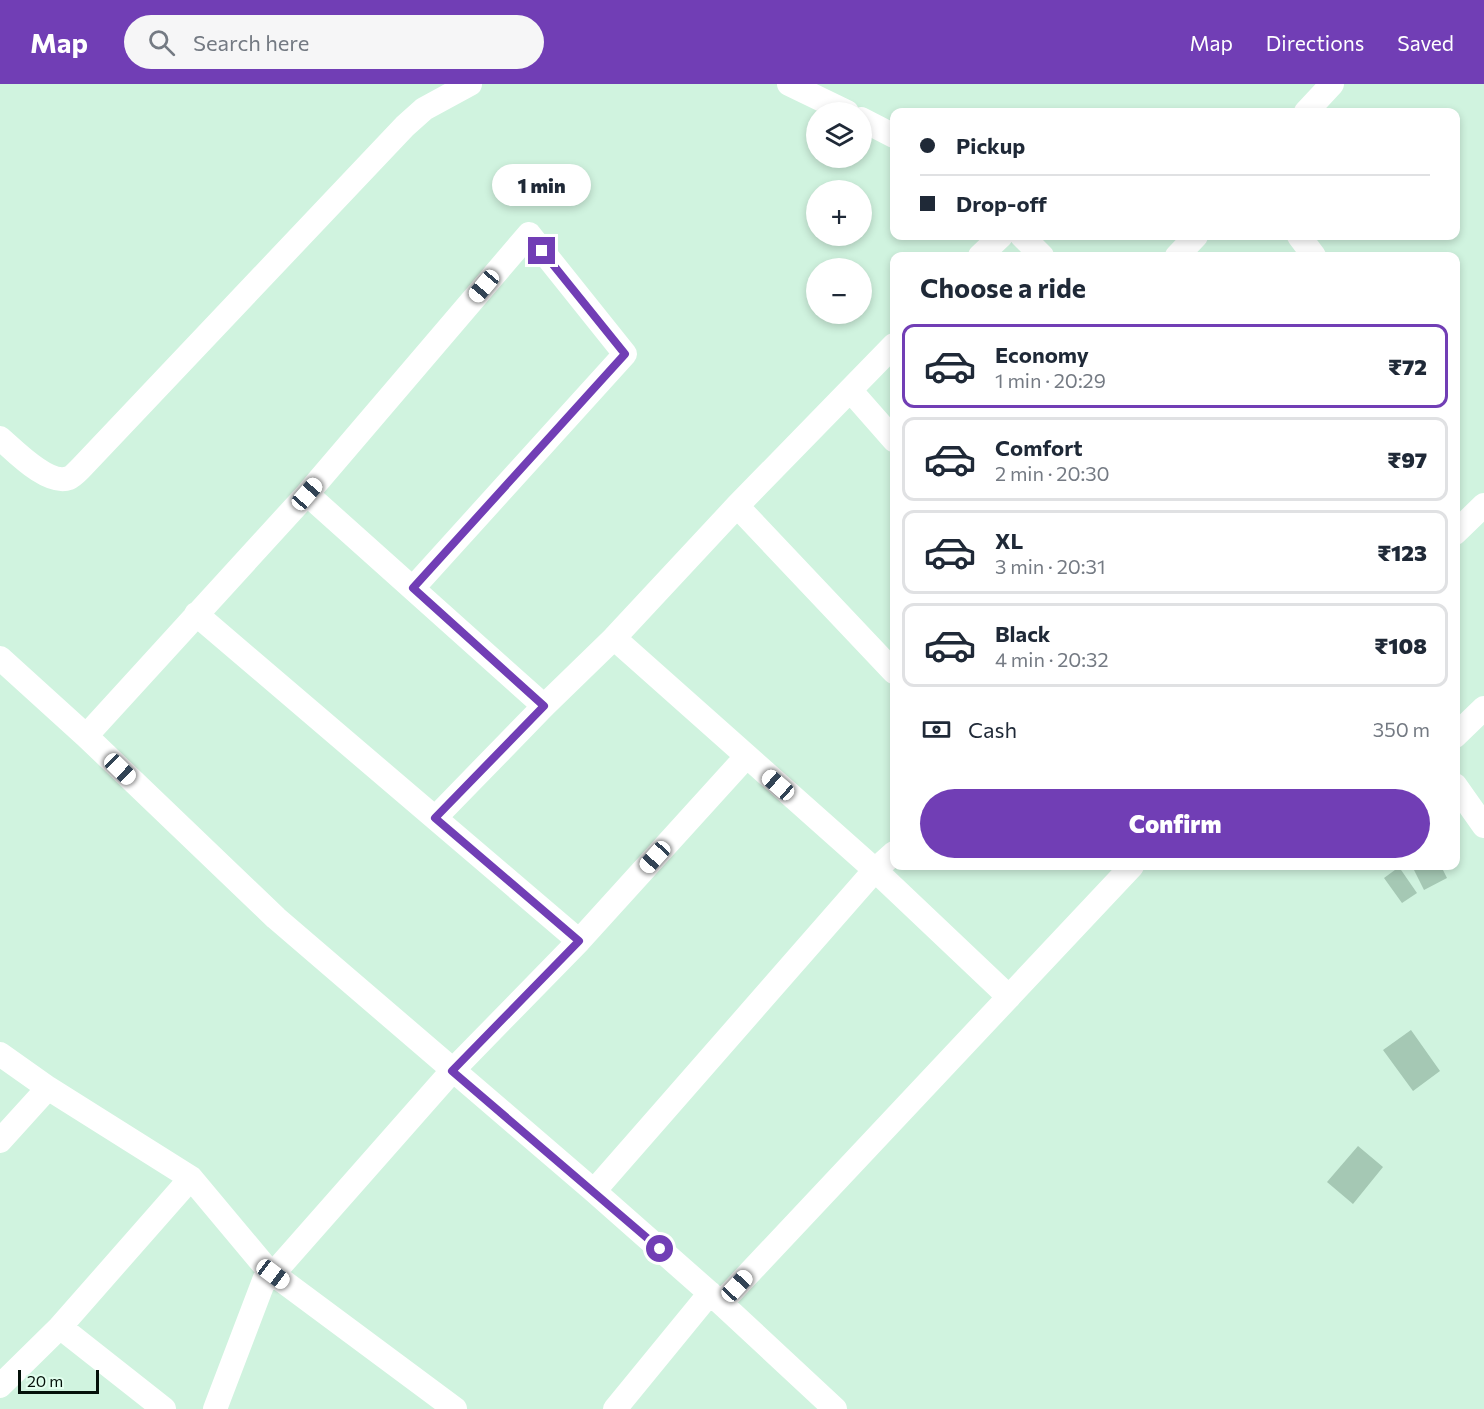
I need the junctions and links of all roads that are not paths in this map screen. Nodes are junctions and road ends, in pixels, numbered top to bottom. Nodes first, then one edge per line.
1 (789, 84) edge
2 (1332, 84) edge
3 (466, 86) edge
4 (826, 102) edge
5 (1310, 108) edge
6 (872, 125) edge
7 (890, 134) edge
8 (997, 240) edge
9 (1026, 240) edge
10 (1192, 240) edge
11 (984, 252) edge
12 (1038, 252) edge
13 (1181, 252) edge
14 (890, 349) edge
15 (850, 390) junction
16 (890, 435) edge
17 (0, 438) edge
18 (307, 494) junction
19 (1484, 505) edge
20 (737, 506) junction
21 (1460, 527) edge
22 (413, 588) junction
23 (196, 615) junction
24 (614, 638) junction
25 (0, 658) edge
26 (890, 668) edge
27 (544, 706) junction
28 (1484, 708) edge
29 (1460, 731) edge
30 (86, 736) junction
31 (746, 757) junction
32 (1460, 792) edge
33 (435, 818) junction
34 (1484, 826) edge
35 (890, 857) edge
36 (876, 870) junction
37 (1128, 870) edge
38 (579, 941) junction
39 (1009, 997) junction
40 (0, 1054) edge
41 (452, 1071) junction
42 (48, 1088) junction
43 (0, 1141) edge
44 (190, 1178) junction
45 (594, 1191) junction
46 (271, 1272) junction
47 (715, 1298) junction
48 (60, 1327) junction
49 (0, 1386) edge
50 (164, 1409) edge
51 (215, 1409) edge
52 (455, 1409) edge
53 (615, 1409) edge
54 (835, 1409) edge

1 - 4 street
2 - 5 street
3 - 17 street
6 - 7 street
8 - 11 street
9 - 12 street
10 - 13 street
14 - 15 street
15 - 16 street
15 - 20 street
18 - 22 street
18 - 22 street
18 - 23 street
19 - 21 street
20 - 24 street
20 - 26 street
22 - 27 street
23 - 30 street
23 - 33 street
24 - 27 street
24 - 31 street
25 - 30 street
27 - 33 street
28 - 29 street
30 - 41 street
31 - 36 street
31 - 38 street
32 - 34 street
33 - 38 street
35 - 36 street
36 - 39 street
36 - 45 street
37 - 39 street
38 - 41 street
39 - 47 street
40 - 42 street
41 - 45 street
41 - 46 street
42 - 43 street
42 - 44 street
44 - 46 street
44 - 48 street
45 - 47 street
46 - 51 street
46 - 52 street
47 - 53 street
47 - 54 street
48 - 49 street
48 - 50 street

